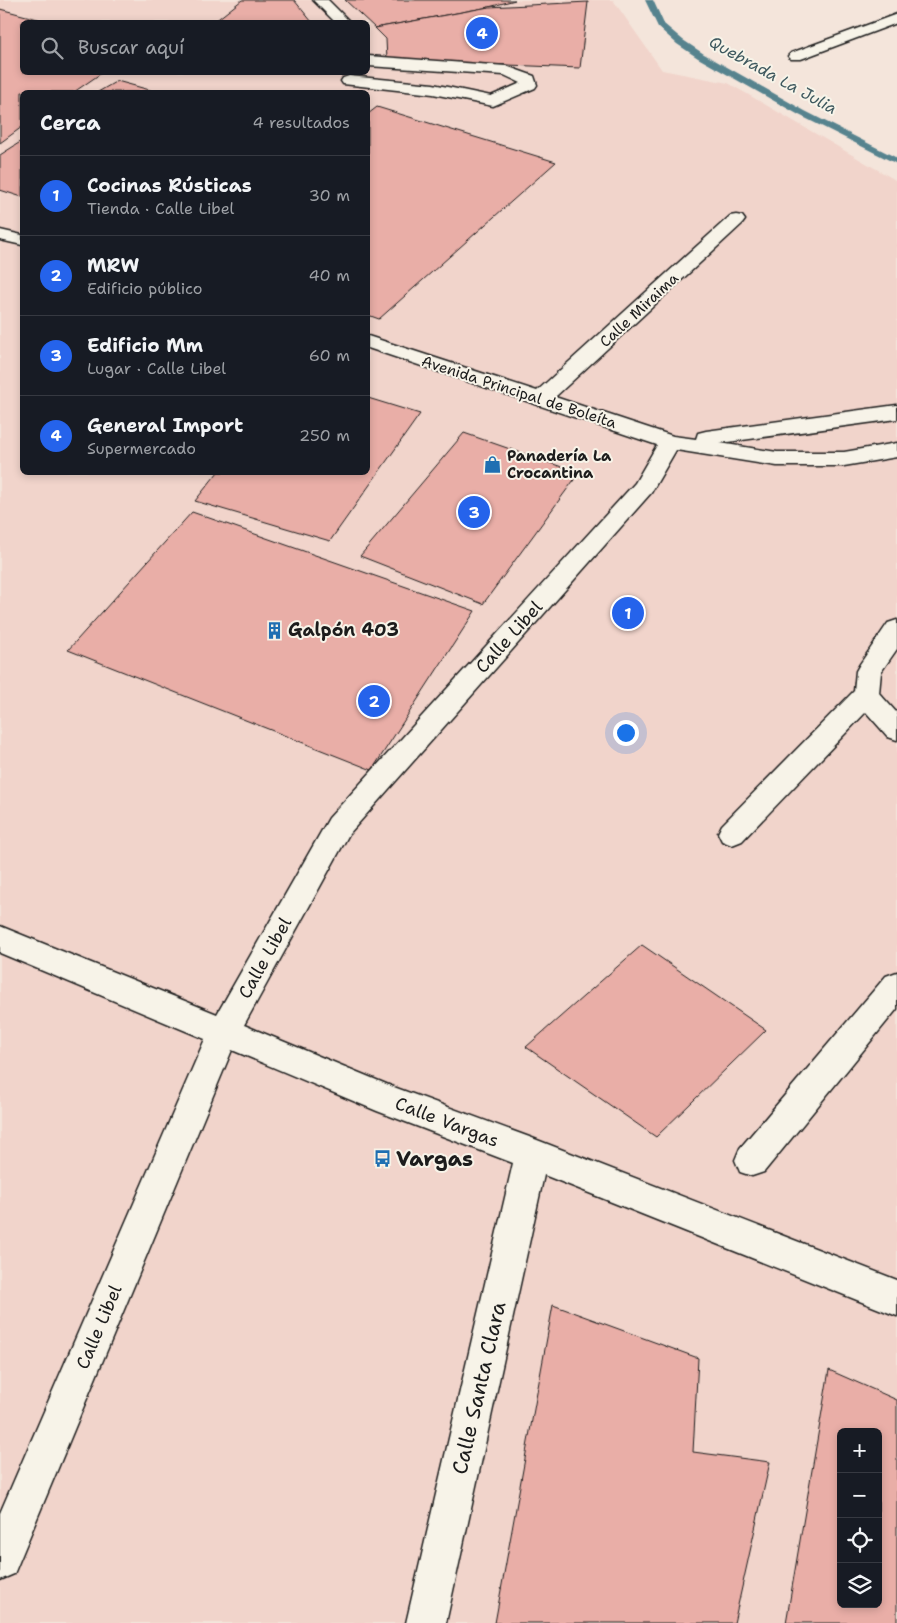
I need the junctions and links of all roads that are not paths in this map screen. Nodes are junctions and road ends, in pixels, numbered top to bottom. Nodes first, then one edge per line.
1 (320, 0) edge
2 (876, 11) dead end
3 (897, 18) edge
4 (341, 20) edge
5 (873, 27) junction
6 (796, 56) dead end
7 (370, 61) edge
8 (349, 82) edge
9 (736, 220) dead end
10 (0, 235) edge
11 (20, 240) edge
12 (370, 343) edge
13 (541, 399) junction
14 (897, 412) edge
15 (670, 442) junction
16 (897, 450) edge
17 (897, 629) edge
18 (866, 695) junction
19 (897, 730) edge
20 (732, 833) dead end
21 (0, 939) edge
22 (897, 986) edge
23 (224, 1031) junction
24 (532, 1154) junction
25 (752, 1160) dead end
26 (897, 1298) edge
27 (0, 1560) edge
28 (426, 1623) edge

1 - 4 street
2 - 5 street
3 - 5 street
5 - 6 street
7 - 8 street
9 - 13 street, Calle Miraima
10 - 11 street
12 - 13 street, Avenida Principal de Boleíta
13 - 15 street, Avenida Principal de Boleíta
14 - 15 street, Avenida Principal de Boleíta
15 - 16 street, Avenida Principal de Boleíta
15 - 23 street, Calle Libel
17 - 18 street
18 - 19 street
18 - 20 street
21 - 23 street, Calle Vargas
22 - 25 street
23 - 24 street, Calle Vargas
23 - 27 street, Calle Libel
24 - 26 street, Calle Vargas
24 - 28 street, Calle Santa Clara

